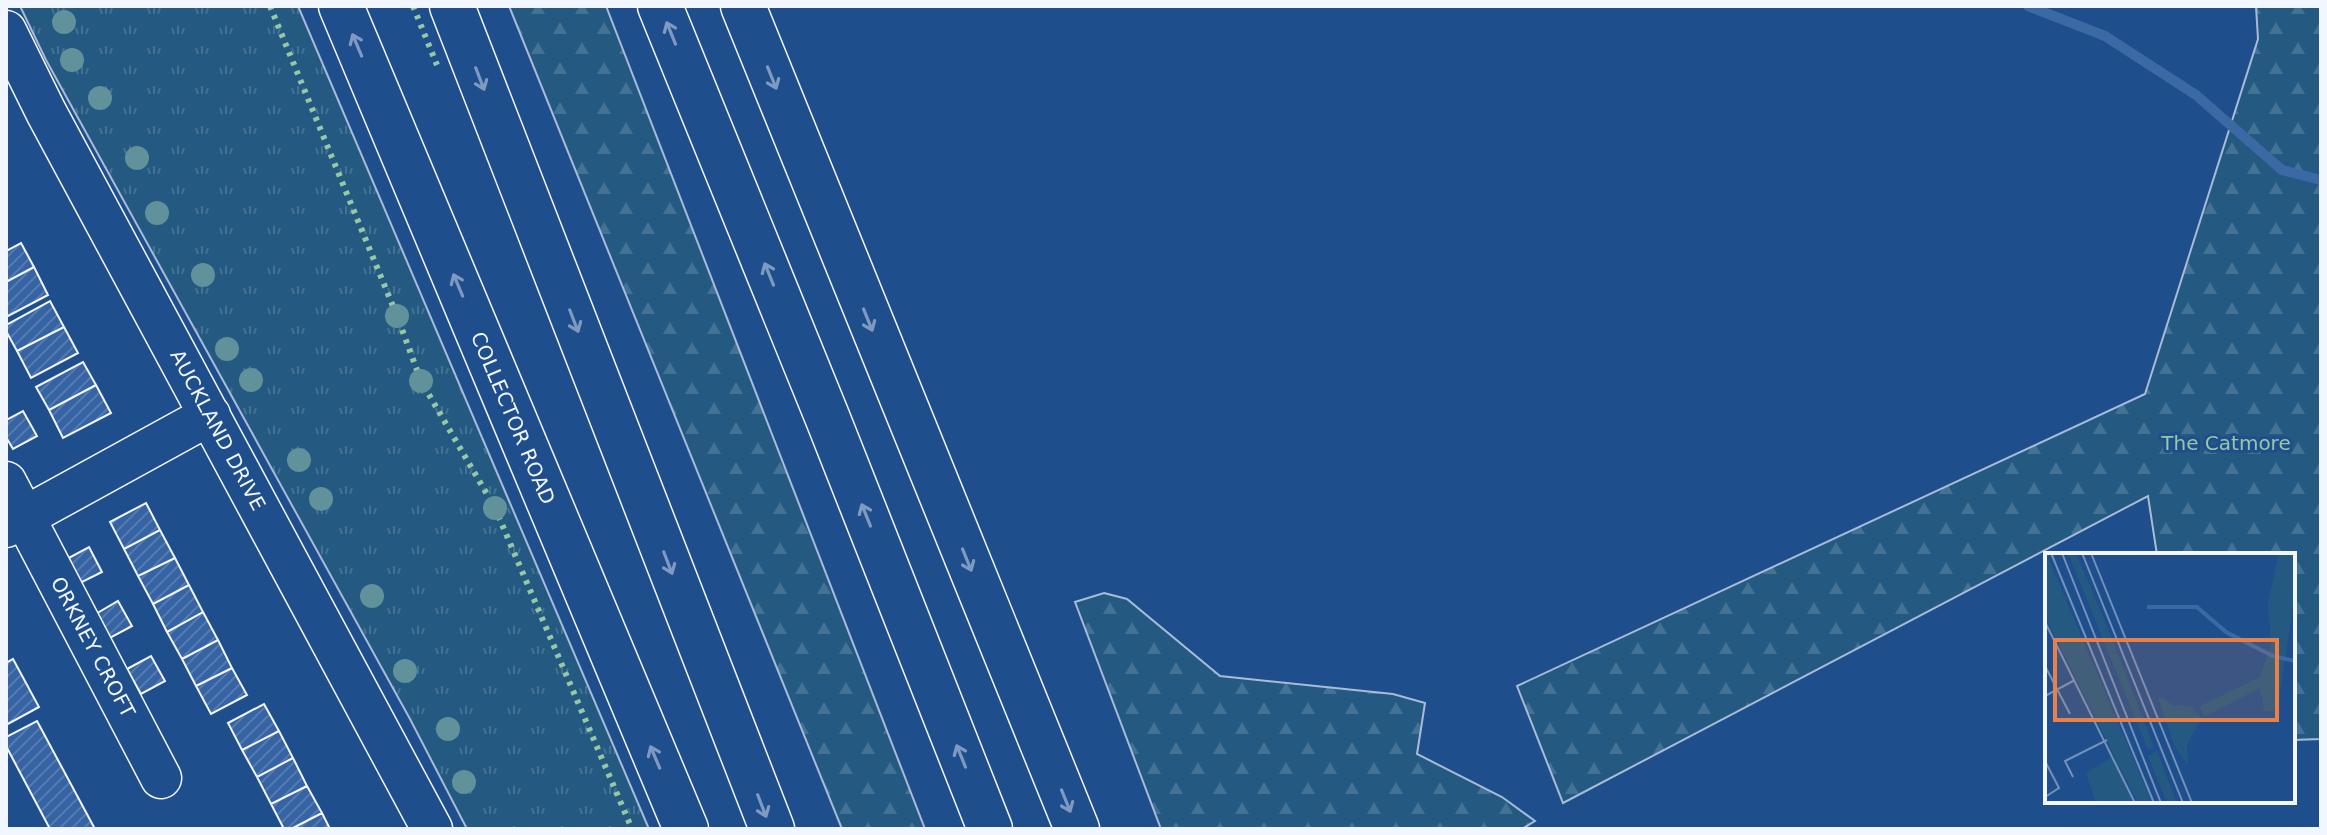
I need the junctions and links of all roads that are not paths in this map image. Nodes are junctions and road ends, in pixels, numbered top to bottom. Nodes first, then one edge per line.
1 (341, 6) edge
2 (452, 6) edge
3 (660, 6) edge
4 (743, 6) edge
5 (6, 31) edge
6 (210, 415) junction
7 (12, 508) edge
8 (161, 778) dead end
9 (432, 829) edge
10 (686, 829) edge
11 (772, 829) edge
12 (990, 829) edge
13 (1077, 829) edge

10 -> 1 highway, COLLECTOR ROAD
2 -> 11 highway
12 -> 3 highway
4 -> 13 highway
5 - 6 street, AUCKLAND DRIVE
6 - 7 street, ORKNEY CROFT
6 - 9 street, AUCKLAND DRIVE
7 - 8 street, ORKNEY CROFT

